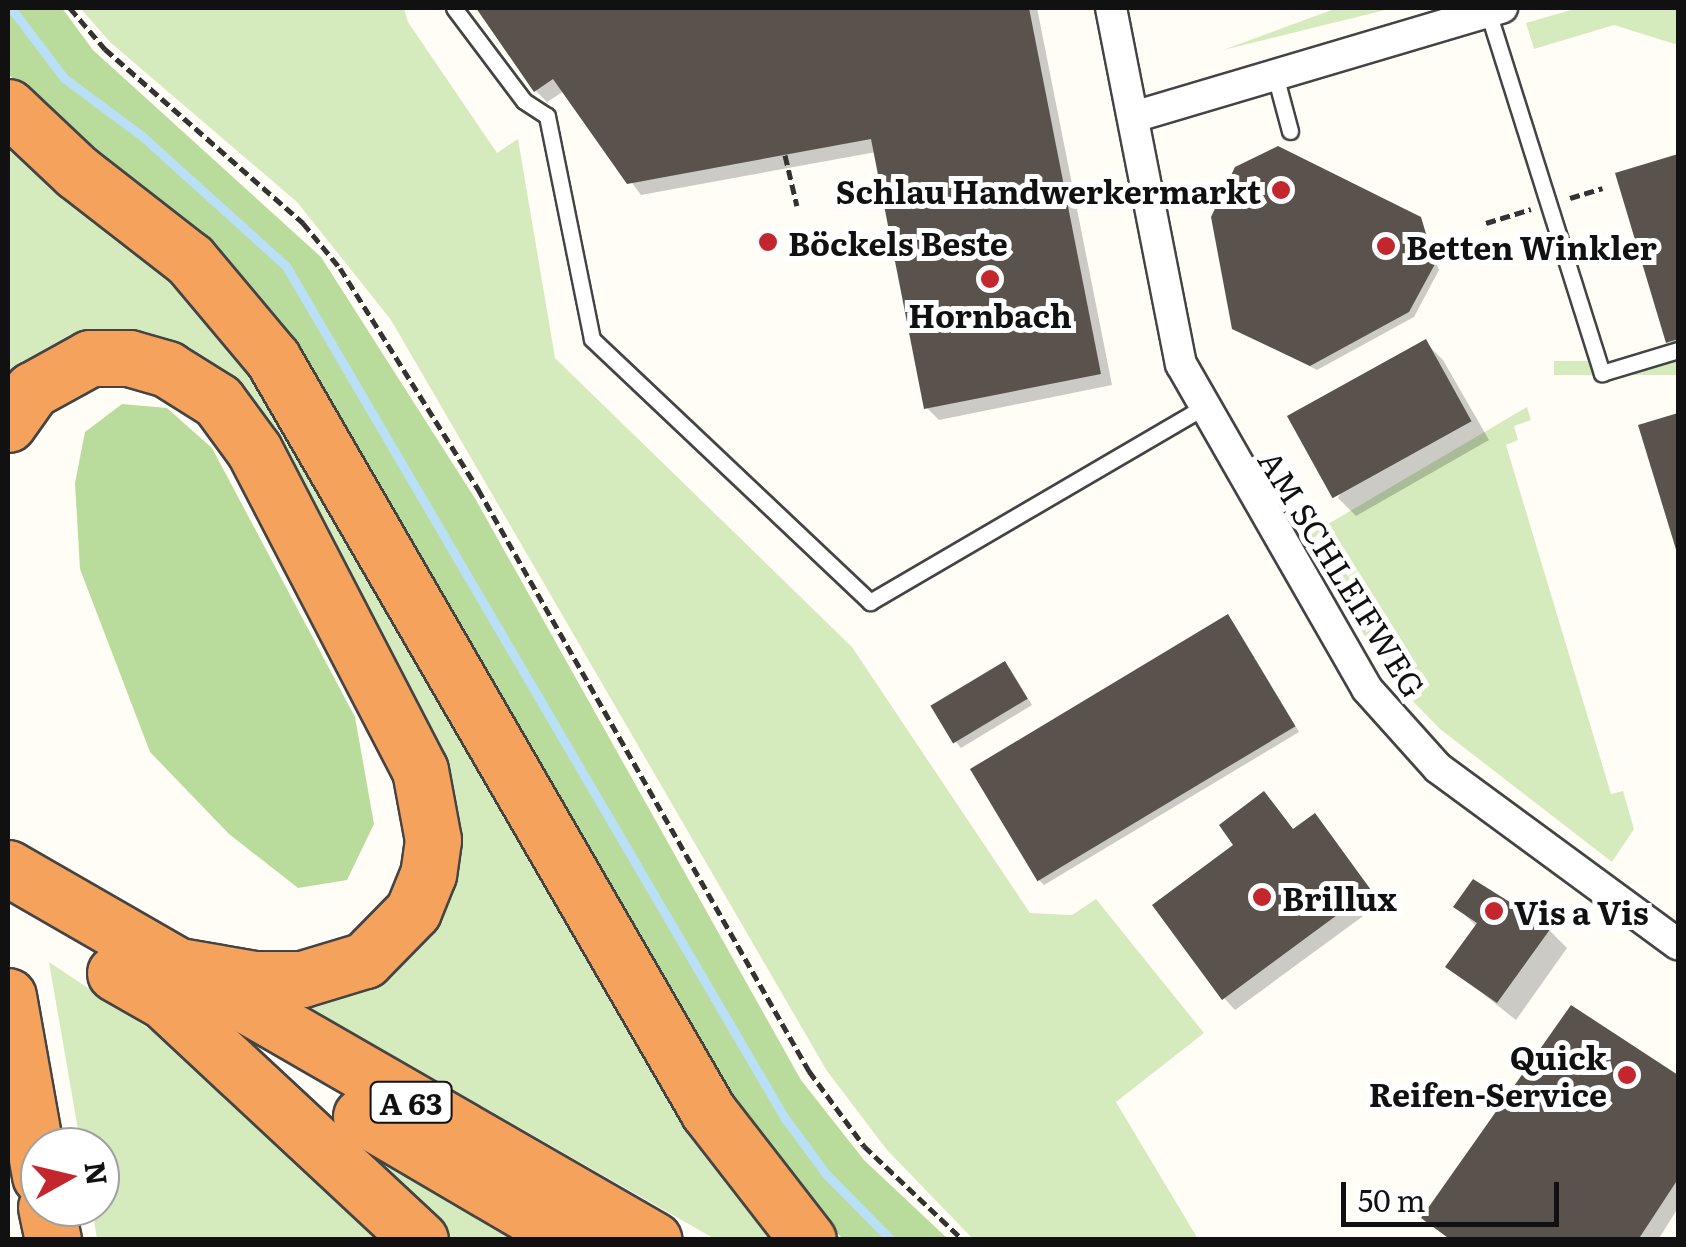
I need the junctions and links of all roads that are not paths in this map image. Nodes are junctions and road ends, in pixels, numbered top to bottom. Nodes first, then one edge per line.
1 (454, 8) edge
2 (1111, 8) edge
3 (1495, 10) edge
4 (1275, 75) junction
5 (8, 106) edge
6 (1133, 116) junction
7 (1290, 130) dead end
8 (1678, 350) edge
9 (1202, 408) junction
10 (8, 424) edge
11 (8, 868) edge
12 (8, 911) edge
13 (1678, 944) edge
14 (166, 982) junction
15 (8, 996) edge
16 (30, 1127) edge
17 (420, 1240) edge
18 (572, 1240) edge
19 (654, 1240) edge
20 (808, 1240) edge

1 - 9 lane
2 - 6 street, AM SCHLEIFWEG
3 - 4 street
3 - 8 lane
4 - 6 street
4 - 7 lane
5 - 20 highway
6 - 9 street, AM SCHLEIFWEG
9 - 13 street, AM SCHLEIFWEG
10 - 14 highway
11 - 14 highway, A 63
12 - 14 highway, A 63
14 - 17 highway
14 - 18 highway
14 - 19 highway, A 63
15 - 16 highway

